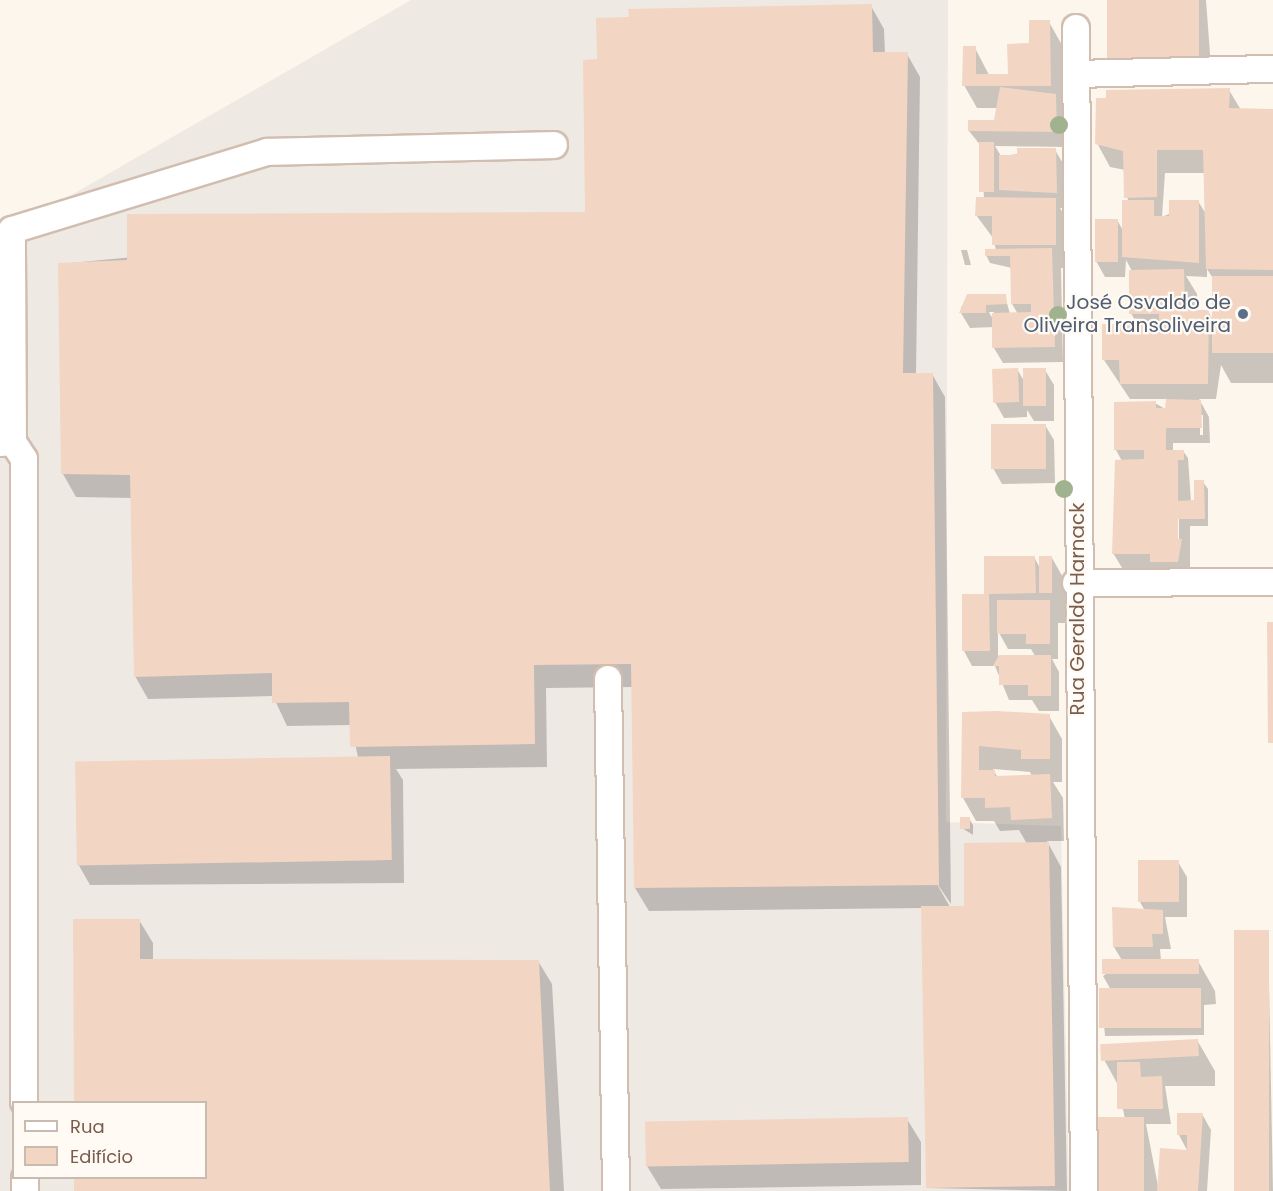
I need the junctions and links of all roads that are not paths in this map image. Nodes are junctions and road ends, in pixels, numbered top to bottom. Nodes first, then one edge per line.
1 (1076, 28) dead end
2 (1273, 69) edge
3 (1076, 74) junction
4 (554, 145) dead end
5 (7, 443) edge
6 (1273, 582) edge
7 (1076, 583) junction
8 (608, 679) dead end
9 (11, 932) edge
10 (24, 1101) edge
11 (616, 1191) edge
12 (1084, 1191) edge

1 - 3 street, Rua Geraldo Harnack
2 - 3 street
3 - 7 street, Rua Geraldo Harnack
4 - 5 street
5 - 9 street
6 - 7 street
7 - 12 street, Rua Geraldo Harnack
8 - 11 street
9 - 10 street

